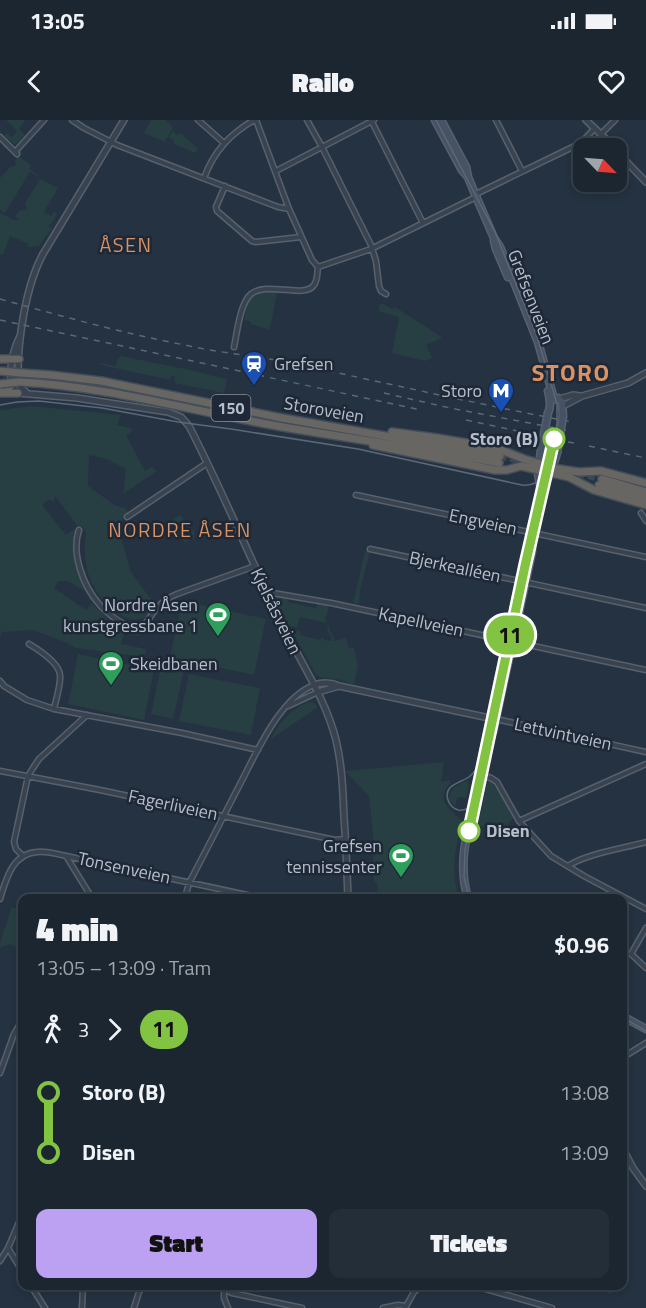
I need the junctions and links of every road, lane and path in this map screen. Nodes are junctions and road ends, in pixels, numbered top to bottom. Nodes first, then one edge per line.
1 (44, 120) edge
2 (72, 120) edge
3 (124, 120) edge
4 (198, 120) edge
5 (255, 120) edge
6 (307, 120) edge
7 (372, 120) edge
8 (435, 120) edge
9 (441, 120) edge
10 (496, 120) edge
11 (586, 120) edge
12 (615, 120) edge
13 (595, 128) junction
14 (601, 134) junction
15 (0, 137) edge
16 (605, 138) edge
17 (111, 142) junction
18 (224, 143) junction
19 (322, 147) junction
20 (627, 161) edge
21 (276, 171) junction
22 (522, 171) junction
23 (468, 177) junction
24 (204, 178) junction
25 (646, 182) edge
26 (225, 186) junction
27 (476, 196) junction
28 (289, 209) junction
29 (423, 223) junction
30 (301, 237) junction
31 (371, 249) junction
32 (318, 267) junction
33 (387, 294) dead end
34 (234, 347) dead end
35 (16, 358) junction
36 (0, 359) edge
37 (0, 372) edge
38 (646, 373) edge
39 (19, 378) junction
40 (0, 383) edge
41 (12, 385) junction
42 (0, 392) edge
43 (22, 393) junction
44 (582, 396) junction
45 (553, 404) junction
46 (563, 410) junction
47 (362, 431) junction
48 (345, 438) junction
49 (207, 463) junction
50 (538, 466) junction
51 (552, 470) junction
52 (646, 483) edge
53 (541, 490) junction
54 (646, 492) edge
55 (356, 495) dead end
56 (646, 498) edge
57 (646, 505) edge
58 (640, 513) dead end
59 (127, 517) dead end
60 (646, 521) edge
61 (79, 530) dead end
62 (532, 533) junction
63 (370, 549) dead end
64 (646, 557) edge
65 (255, 566) junction
66 (523, 582) junction
67 (266, 592) junction
68 (646, 608) edge
69 (510, 641) junction
70 (29, 644) dead end
71 (646, 670) edge
72 (0, 681) edge
73 (314, 685) junction
74 (339, 686) junction
75 (318, 692) junction
76 (288, 706) junction
77 (54, 709) junction
78 (87, 715) junction
79 (493, 719) junction
80 (258, 750) junction
81 (646, 752) edge
82 (646, 764) edge
83 (0, 771) edge
84 (479, 775) junction
85 (28, 776) junction
86 (223, 816) junction
87 (519, 821) junction
88 (345, 839) junction
89 (646, 842) edge
90 (23, 856) junction
91 (66, 856) junction
92 (568, 866) junction
93 (189, 883) junction
94 (90, 894) edge
95 (185, 894) edge
96 (242, 894) edge
97 (348, 894) edge
98 (467, 894) edge
99 (619, 894) edge
100 (0, 899) edge
101 (627, 899) edge
102 (646, 909) edge
103 (646, 928) edge
104 (646, 968) edge
105 (627, 1019) edge
106 (18, 1027) edge
107 (646, 1029) edge
108 (646, 1043) edge
109 (627, 1055) edge
110 (0, 1073) edge
111 (627, 1157) edge
112 (646, 1186) edge
113 (18, 1224) edge
114 (8, 1248) junction
115 (0, 1261) edge
116 (18, 1264) edge
117 (34, 1290) edge
118 (83, 1290) edge
119 (141, 1290) edge
120 (223, 1290) edge
121 (227, 1290) edge
122 (416, 1290) edge
123 (490, 1290) edge
124 (405, 1307) edge
125 (45, 1308) edge
126 (82, 1308) edge
127 (134, 1308) edge
128 (228, 1308) edge
129 (303, 1308) edge
130 (383, 1308) edge
131 (552, 1308) edge

1 - 15 street
2 - 17 street
3 - 17 street
4 - 18 street
5 - 18 street
5 - 21 street
6 - 19 street
7 - 19 street
7 - 29 street
8 - 23 main road, Grefsenveien
9 - 23 main road, Grefsenveien
10 - 22 street
11 - 13 street
12 - 14 street
13 - 14 street
13 - 22 street
14 - 16 street
17 - 24 street
17 - 35 street
18 - 24 street
19 - 21 street
19 - 31 street
20 - 25 street
21 - 28 street
22 - 27 street
23 - 27 main road, Grefsenveien
24 - 26 street
26 - 28 street
26 - 30 street
27 - 29 street
27 - 45 main road, Grefsenveien
28 - 30 street
29 - 31 street
30 - 32 street
31 - 32 street
31 - 33 street
32 - 34 street
35 - 36 highway
35 - 39 street
35 - 41 street
37 - 39 highway, 150, bridge
38 - 44 street
39 - 40 highway, Storoveien / 150, bridge
39 - 41 highway
39 - 43 street
39 - 47 highway, Storoveien / 150
39 - 48 highway, Storoveien / 150
41 - 42 highway
41 - 43 street
42 - 43 highway
43 - 49 street, Kjelsåsveien
44 - 45 street
44 - 46 street
45 - 46 main road, Grefsenveien
45 - 46 main road
45 - 50 main road, Grefsenveien, bridge
46 - 51 main road, Grefsenveien, bridge
47 - 48 highway, Storoveien / 150
47 - 50 highway, 150
48 - 50 highway, 150
49 - 59 street
49 - 65 street, Kjelsåsveien
50 - 51 highway, 150
50 - 53 main road, Grefsenveien
51 - 52 highway, 150
51 - 53 main road, Grefsenveien
51 - 57 highway, 150
53 - 62 main road, Grefsenveien
54 - 56 highway
55 - 62 street, Engveien
58 - 60 street
61 - 65 street
62 - 64 street, Engveien
62 - 66 main road, Grefsenveien
63 - 66 street, Bjerkealléen
65 - 67 street, Kjelsåsveien
66 - 68 street, Bjerkealléen
66 - 69 main road, Grefsenveien
67 - 69 street, Kapellveien
67 - 73 street, Kjelsåsveien
69 - 71 street, Kapellveien
69 - 79 main road, Grefsenveien
70 - 77 street
72 - 77 street
73 - 74 street, Lettvintveien
73 - 75 street, Kjelsåsveien
73 - 76 street
74 - 75 street, Lettvintveien
74 - 79 street, Lettvintveien
75 - 76 street
75 - 88 street, Kjelsåsveien
76 - 80 street
77 - 78 street
78 - 80 street
78 - 85 street
79 - 81 street, Lettvintveien
79 - 84 main road, Grefsenveien
80 - 86 street
82 - 87 street
83 - 85 street, Fagerliveien
84 - 87 street
84 - 98 main road, Grefsenveien
85 - 86 street, Fagerliveien
85 - 90 street
86 - 88 street, Fagerliveien
86 - 93 street
87 - 92 street
88 - 97 street, Kjelsåsveien
89 - 92 street
90 - 91 street, Tonsenveien
90 - 100 street
91 - 93 street, Tonsenveien
91 - 94 street
92 - 99 street
93 - 95 street
93 - 96 street, Tonsenveien
101 - 102 street
103 - 104 street
105 - 107 main road
106 - 110 street
108 - 109 street
111 - 112 street
113 - 114 street
114 - 115 street
114 - 116 street
117 - 125 street
118 - 126 street
119 - 127 street
120 - 128 street
121 - 129 street
122 - 124 street
123 - 131 street
124 - 130 street

